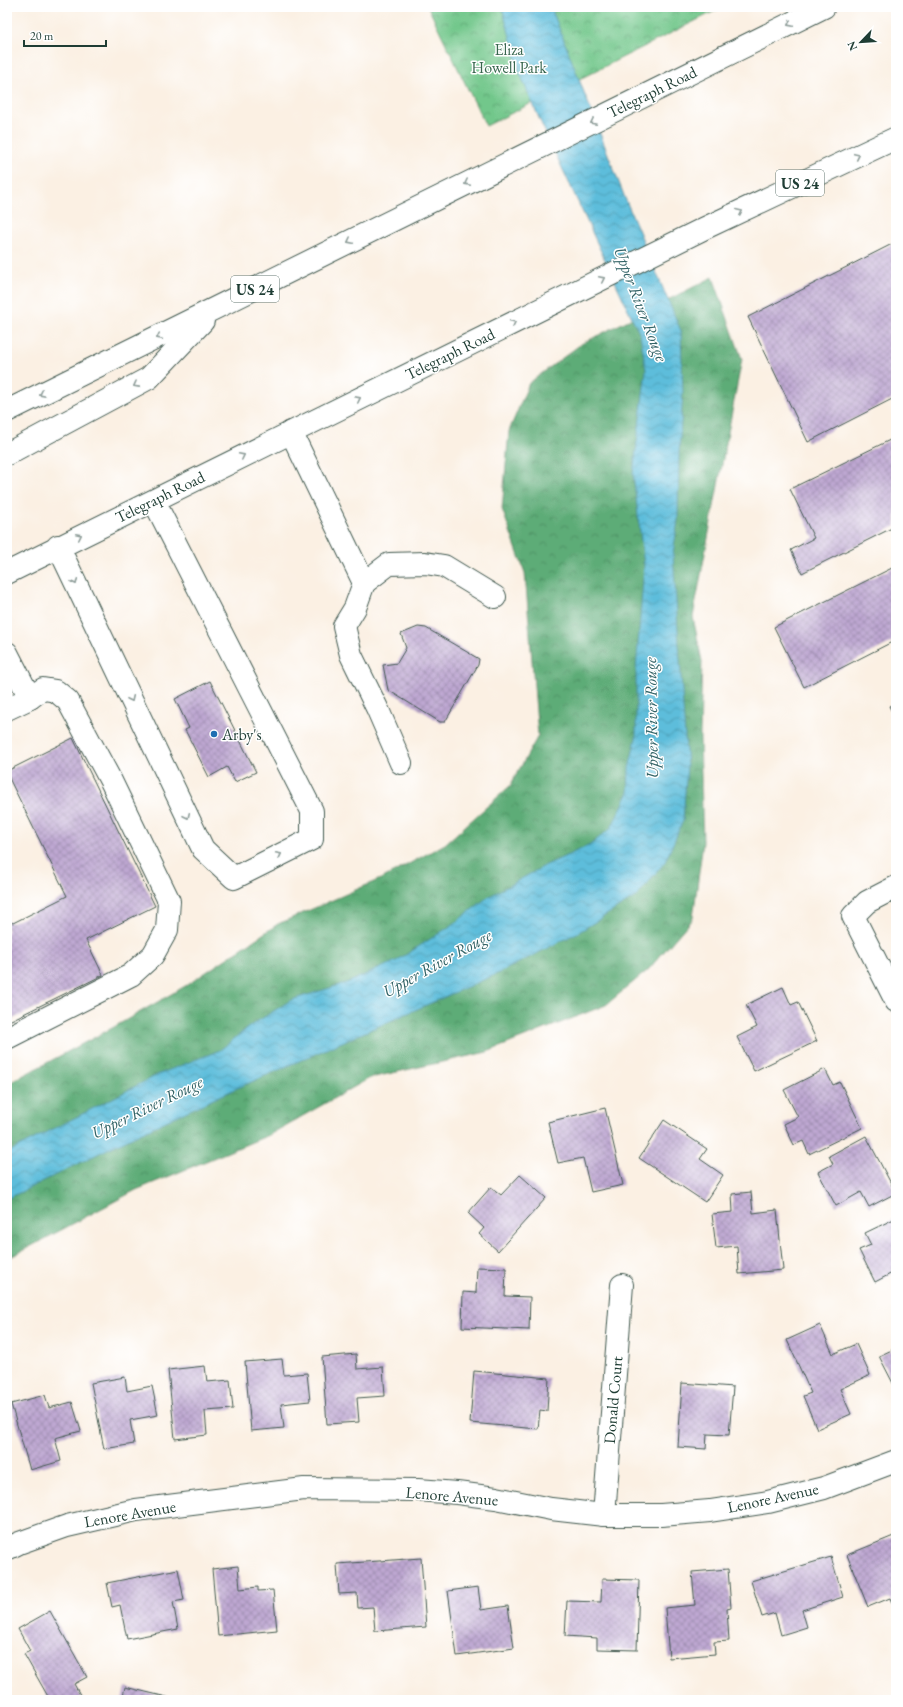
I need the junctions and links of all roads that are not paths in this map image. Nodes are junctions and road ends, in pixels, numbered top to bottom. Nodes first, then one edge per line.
1 (824, 7) edge
2 (896, 138) edge
3 (214, 310) junction
4 (7, 411) edge
5 (291, 432) junction
6 (7, 454) edge
7 (154, 500) junction
8 (58, 546) junction
9 (7, 573) edge
10 (364, 583) junction
11 (495, 597) dead end
12 (7, 653) edge
13 (30, 698) junction
14 (7, 710) edge
15 (401, 763) dead end
16 (896, 887) edge
17 (896, 1002) edge
18 (7, 1038) edge
19 (622, 1286) dead end
20 (896, 1461) edge
21 (604, 1515) junction
22 (7, 1549) edge

1 -> 3 main road, Telegraph Road / US 24
5 -> 2 main road, Telegraph Road / US 24
3 -> 4 main road, Telegraph Road / US 24
3 -> 6 main road
7 -> 5 main road, Telegraph Road / US 24
5 - 10 main road
8 -> 7 main road, Telegraph Road / US 24
8 -> 7 main road
8 - 9 main road, Telegraph Road / US 24
10 - 11 main road
10 - 15 main road
12 - 13 main road
13 - 14 main road
13 - 18 main road
16 - 17 main road
19 - 21 main road, Donald Court
20 - 21 main road, Lenore Avenue
21 - 22 main road, Lenore Avenue

